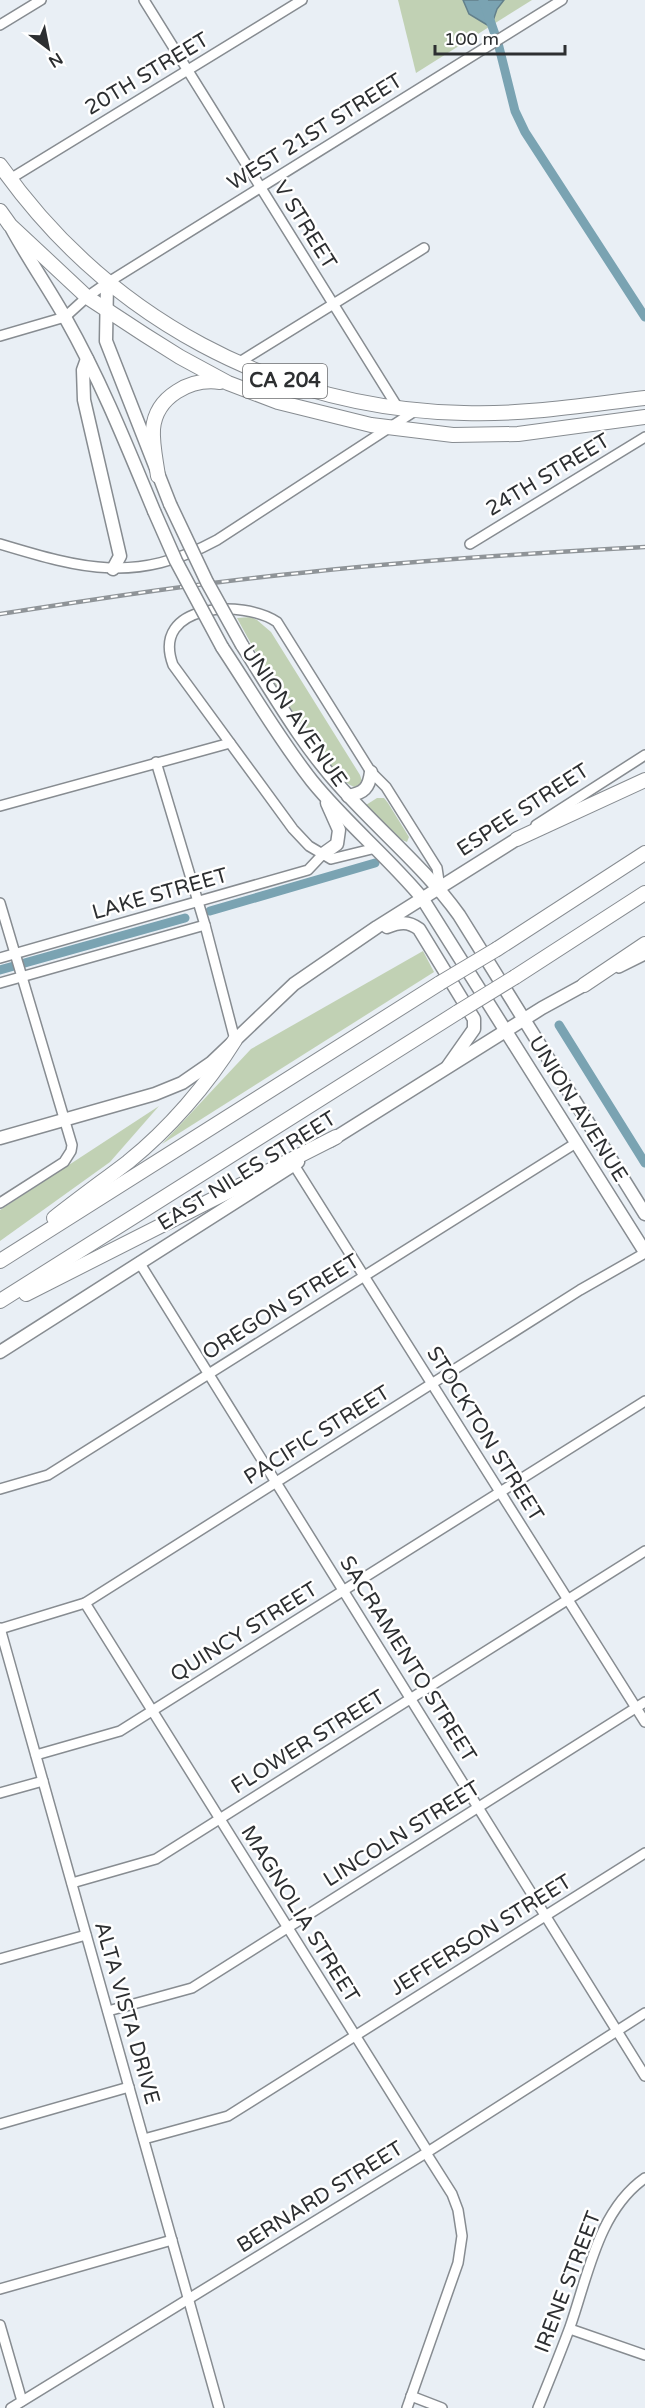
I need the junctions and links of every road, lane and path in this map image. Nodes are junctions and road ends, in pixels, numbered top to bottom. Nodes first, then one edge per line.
1 (41, 0) edge
2 (144, 0) edge
3 (302, 0) edge
4 (562, 0) edge
5 (0, 26) edge
6 (188, 70) junction
7 (0, 165) edge
8 (10, 179) junction
9 (261, 187) junction
10 (0, 211) edge
11 (10, 225) junction
12 (424, 248) dead end
13 (107, 283) junction
14 (87, 297) junction
15 (333, 304) junction
16 (105, 309) junction
17 (65, 318) junction
18 (0, 336) edge
19 (87, 359) junction
20 (238, 363) junction
21 (228, 383) junction
22 (645, 398) edge
23 (399, 408) junction
24 (418, 409) junction
25 (645, 417) edge
26 (387, 428) junction
27 (645, 437) edge
28 (158, 476) junction
29 (0, 544) edge
30 (470, 544) dead end
31 (113, 569) junction
32 (230, 743) junction
33 (645, 754) edge
34 (156, 762) junction
35 (371, 772) junction
36 (645, 780) edge
37 (323, 793) junction
38 (348, 796) junction
39 (0, 806) edge
40 (517, 839) junction
41 (376, 848) junction
42 (645, 853) edge
43 (323, 854) junction
44 (440, 888) junction
45 (641, 897) edge
46 (422, 898) junction
47 (198, 902) junction
48 (0, 903) edge
49 (205, 925) junction
50 (360, 939) junction
51 (645, 944) edge
52 (16, 955) junction
53 (645, 955) edge
54 (0, 958) edge
55 (22, 976) junction
56 (0, 983) edge
57 (584, 985) junction
58 (516, 1026) junction
59 (235, 1040) junction
60 (446, 1070) junction
61 (65, 1119) junction
62 (336, 1137) junction
63 (0, 1138) edge
64 (576, 1143) junction
65 (294, 1165) junction
66 (0, 1203) edge
67 (645, 1214) edge
68 (645, 1252) edge
69 (0, 1261) edge
70 (139, 1262) junction
71 (364, 1276) junction
72 (0, 1301) edge
73 (0, 1306) edge
74 (0, 1352) edge
75 (208, 1374) junction
76 (432, 1384) junction
77 (645, 1401) edge
78 (276, 1482) junction
79 (0, 1489) edge
80 (500, 1492) junction
81 (645, 1551) edge
82 (344, 1590) junction
83 (568, 1600) junction
84 (85, 1603) junction
85 (0, 1628) edge
86 (411, 1698) junction
87 (645, 1702) edge
88 (636, 1707) junction
89 (152, 1711) junction
90 (645, 1722) edge
91 (36, 1755) junction
92 (43, 1781) junction
93 (0, 1793) edge
94 (479, 1807) junction
95 (220, 1819) junction
96 (645, 1853) edge
97 (72, 1883) junction
98 (546, 1915) junction
99 (288, 1927) junction
100 (86, 1935) junction
101 (0, 1959) edge
102 (108, 2011) junction
103 (645, 2013) edge
104 (617, 2032) junction
105 (355, 2035) junction
106 (645, 2076) edge
107 (129, 2087) junction
108 (0, 2124) edge
109 (144, 2139) junction
110 (427, 2153) junction
111 (645, 2178) edge
112 (172, 2240) junction
113 (0, 2289) edge
114 (189, 2299) junction
115 (0, 2325) edge
116 (570, 2329) junction
117 (645, 2355) edge
118 (411, 2396) junction
119 (21, 2401) junction
120 (11, 2408) edge
121 (219, 2408) edge
122 (407, 2408) edge
123 (442, 2408) edge
124 (538, 2408) edge

1 - 5 street
2 - 6 street, V STREET
3 - 6 street, 20TH STREET
4 - 9 street, WEST 21ST STREET
6 - 8 street, 20TH STREET
6 - 9 street, V STREET
7 - 8 highway, CA 204
8 - 13 highway, CA 204
9 - 13 street, WEST 21ST STREET
9 - 15 street, V STREET
10 - 11 highway, CA 204
11 - 14 highway, CA 204
11 - 17 main road, UNION AVENUE
12 - 15 street
13 - 14 street, WEST 21ST STREET
13 - 16 main road, UNION AVENUE
13 - 20 highway, CA 204
14 - 16 highway, CA 204
14 - 17 street, WEST 21ST STREET
15 - 20 street
15 - 23 street, V STREET
16 - 21 highway, CA 204
16 - 28 main road, UNION AVENUE
17 - 18 street
17 - 19 main road, UNION AVENUE
19 - 31 main road
19 - 37 main road, UNION AVENUE, bridge
20 - 23 highway, CA 204
21 - 26 highway, CA 204
21 - 28 highway
22 - 24 highway, CA 204
23 - 24 highway, CA 204
24 - 26 street
25 - 26 highway, CA 204
26 - 31 street
27 - 30 street, 24TH STREET
28 - 38 main road, UNION AVENUE, bridge
29 - 31 street
32 - 34 street
32 - 35 street, UNION AVENUE
32 - 43 street
33 - 40 street, ESPEE STREET
34 - 39 street
34 - 47 street
35 - 38 main road
35 - 44 street, UNION AVENUE
36 - 40 highway
37 - 41 main road, UNION AVENUE
37 - 43 main road
38 - 44 main road, UNION AVENUE
40 - 44 main road, ESPEE STREET
41 - 43 street
41 - 46 main road, UNION AVENUE
42 - 69 highway, bridge
43 - 47 street, LAKE STREET
44 - 46 main road, ESPEE STREET
44 - 58 main road, UNION AVENUE
45 - 72 highway, bridge
46 - 50 main road, ESPEE STREET
46 - 58 main road, UNION AVENUE
47 - 49 street
47 - 52 street, LAKE STREET
48 - 52 street
49 - 55 street, LAKE STREET
49 - 59 street
50 - 59 main road
50 - 60 main road
51 - 57 highway
52 - 54 street, LAKE STREET
52 - 55 street
53 - 57 street
55 - 56 street, LAKE STREET
55 - 61 street
57 - 58 main road, EAST NILES STREET
58 - 60 main road, EAST NILES STREET
58 - 64 main road, UNION AVENUE
58 - 67 main road, UNION AVENUE
59 - 61 main road
59 - 69 highway
60 - 62 main road, EAST NILES STREET
61 - 63 main road
61 - 66 street
62 - 65 main road, EAST NILES STREET
62 - 73 highway
64 - 68 main road, UNION AVENUE
64 - 71 street, OREGON STREET
65 - 70 main road, EAST NILES STREET
65 - 71 street, STOCKTON STREET
68 - 76 street, PACIFIC STREET
70 - 74 main road, EAST NILES STREET
70 - 75 street, SACRAMENTO STREET
71 - 75 street, OREGON STREET
71 - 76 street, STOCKTON STREET
75 - 78 street, SACRAMENTO STREET
75 - 79 street, OREGON STREET
76 - 78 street, PACIFIC STREET
76 - 80 street, STOCKTON STREET
77 - 80 street, QUINCY STREET
78 - 82 street, SACRAMENTO STREET
78 - 84 street, PACIFIC STREET
80 - 82 street, QUINCY STREET
80 - 83 street, STOCKTON STREET
81 - 83 street, FLOWER STREET
82 - 86 street, SACRAMENTO STREET
82 - 89 street, QUINCY STREET
83 - 86 street, FLOWER STREET
83 - 88 street, STOCKTON STREET
84 - 85 street, PACIFIC STREET
84 - 89 street, MAGNOLIA STREET
85 - 91 street, ALTA VISTA DRIVE
86 - 94 street, SACRAMENTO STREET
86 - 95 street, FLOWER STREET
87 - 88 street, LINCOLN STREET
88 - 90 street, STOCKTON STREET
88 - 94 street, LINCOLN STREET
89 - 91 street, QUINCY STREET
89 - 95 street, MAGNOLIA STREET
91 - 92 street, ALTA VISTA DRIVE
92 - 93 street
92 - 97 street, ALTA VISTA DRIVE
94 - 98 street, SACRAMENTO STREET
94 - 99 street, LINCOLN STREET
95 - 97 street, FLOWER STREET
95 - 99 street, MAGNOLIA STREET
96 - 98 street, JEFFERSON STREET
97 - 100 street, ALTA VISTA DRIVE
98 - 104 street, SACRAMENTO STREET
98 - 105 street, JEFFERSON STREET
99 - 102 street, LINCOLN STREET
99 - 105 street, MAGNOLIA STREET
100 - 101 street
100 - 102 street, ALTA VISTA DRIVE
102 - 107 street, ALTA VISTA DRIVE
103 - 104 street, BERNARD STREET
104 - 106 street, SACRAMENTO STREET
104 - 110 street, BERNARD STREET
105 - 109 street, JEFFERSON STREET
105 - 110 street, MAGNOLIA STREET
107 - 108 street
107 - 109 street, ALTA VISTA DRIVE
109 - 112 street, ALTA VISTA DRIVE
110 - 114 street, BERNARD STREET
110 - 118 street, MAGNOLIA STREET
111 - 116 street, IRENE STREET
112 - 113 street
112 - 114 street, ALTA VISTA DRIVE
114 - 119 street, BERNARD STREET
114 - 121 street, ALTA VISTA DRIVE
115 - 119 street
116 - 117 street
116 - 124 street, IRENE STREET
118 - 122 street, MAGNOLIA STREET
118 - 123 street
119 - 120 street, BERNARD STREET

